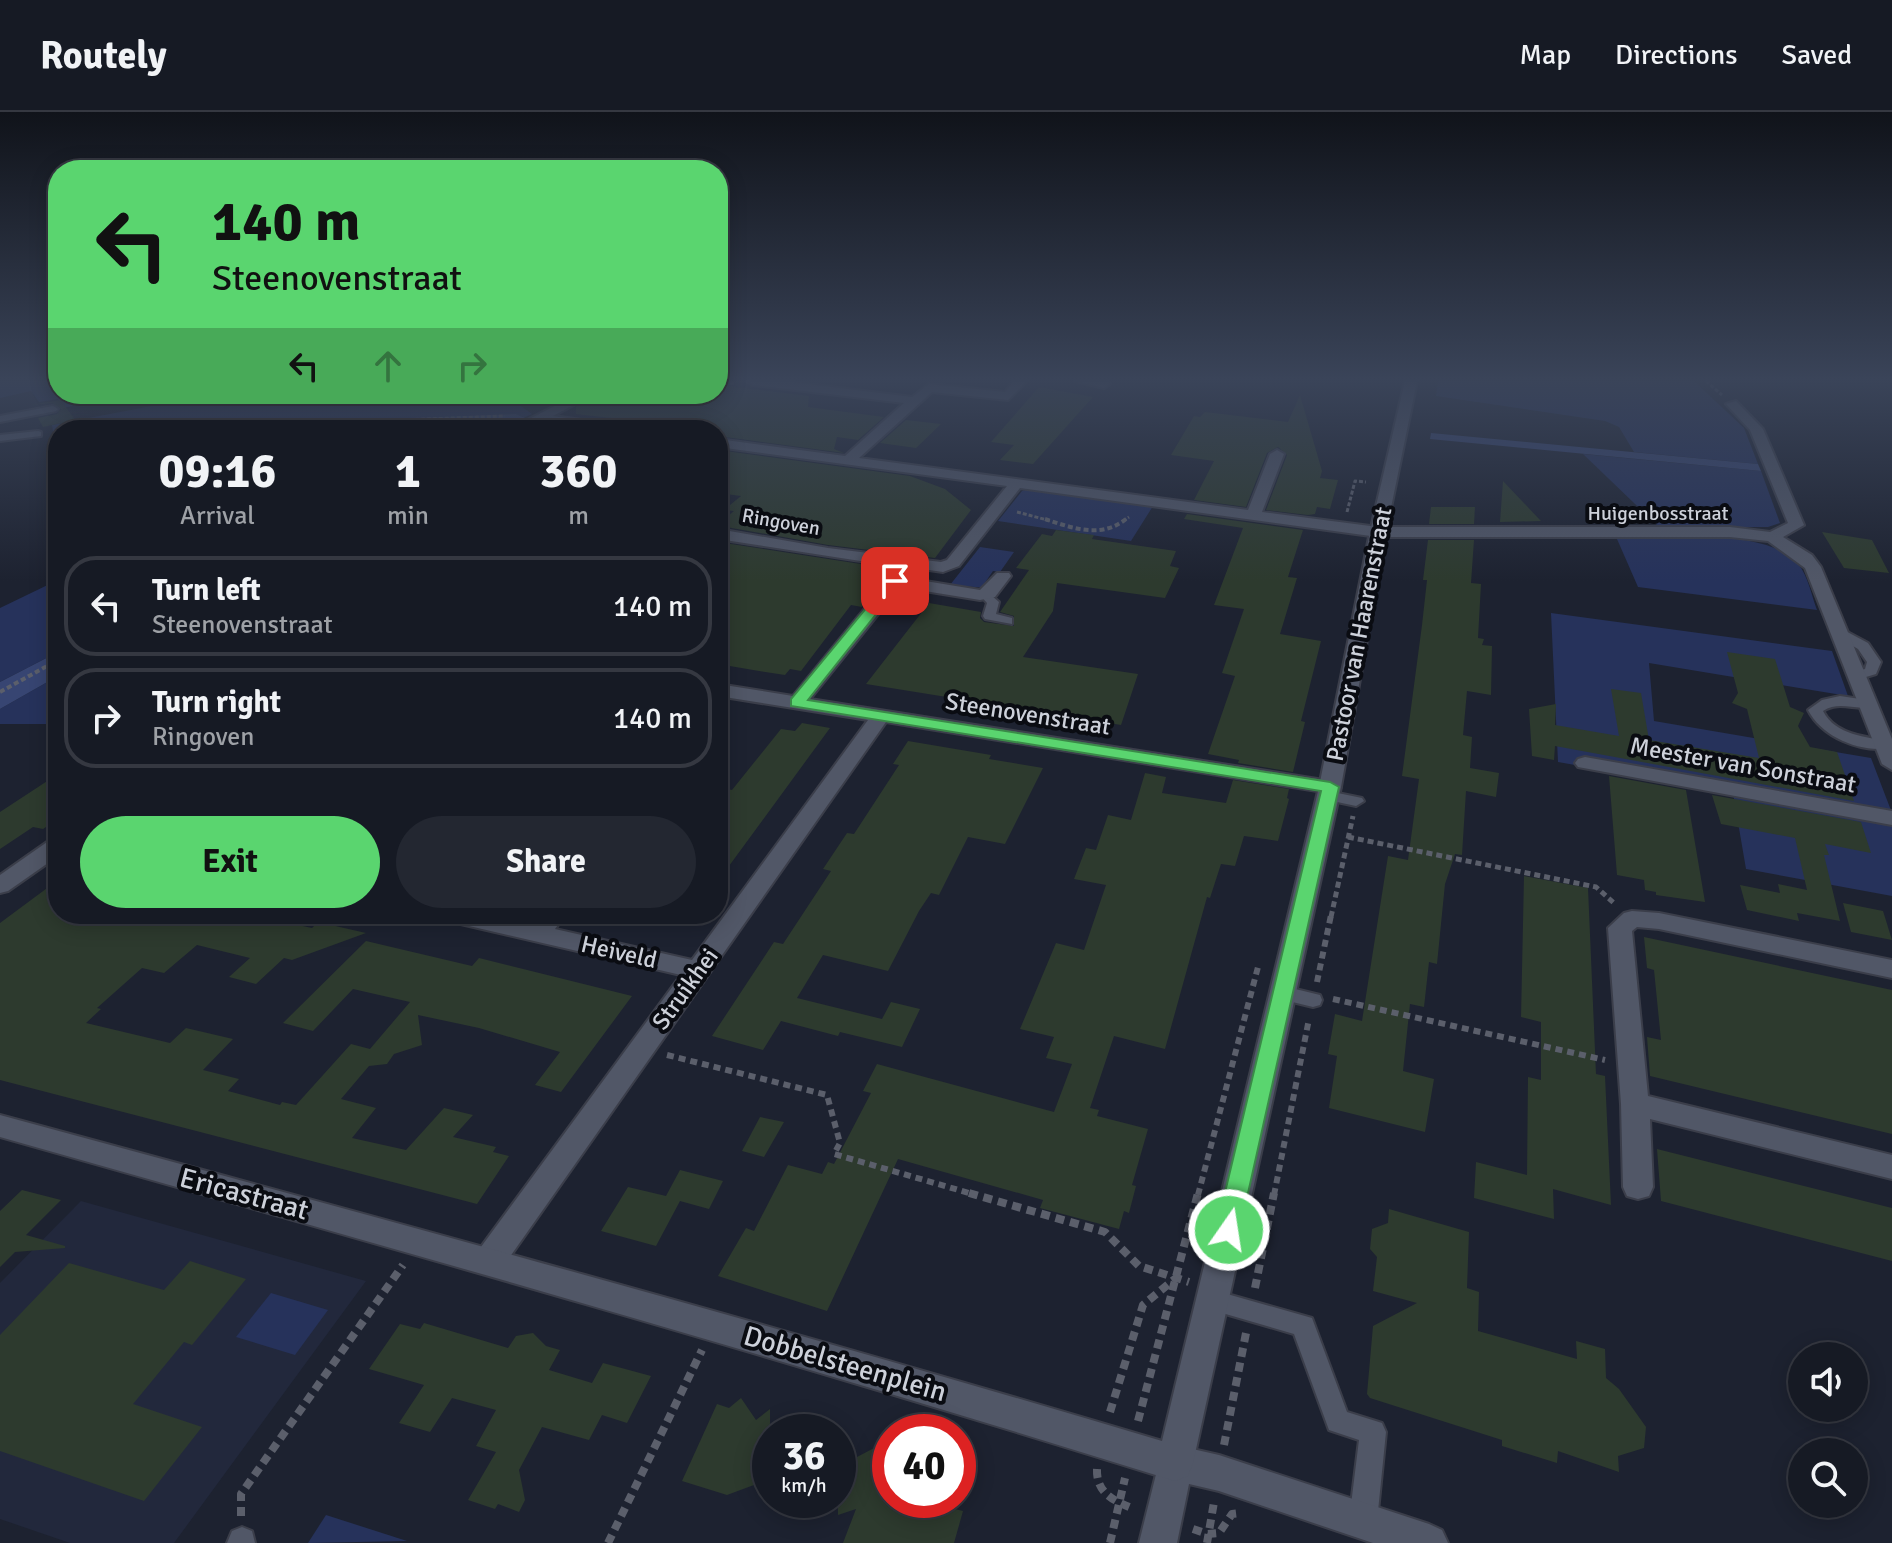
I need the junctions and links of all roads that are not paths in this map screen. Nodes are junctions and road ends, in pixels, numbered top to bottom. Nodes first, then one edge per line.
1 (753, 448) edge
2 (861, 448) edge
3 (1396, 448) edge
4 (1764, 448) edge
5 (1277, 454) dead end
6 (848, 461) junction
7 (1017, 483) junction
8 (1253, 515) junction
9 (1378, 532) junction
10 (1772, 537) junction
11 (728, 542) edge
12 (910, 564) junction
13 (1003, 576) dead end
14 (895, 581) junction
15 (985, 594) junction
16 (1008, 621) dead end
17 (728, 692) edge
18 (797, 703) junction
19 (1867, 704) junction
20 (880, 717) junction
21 (1885, 745) junction
22 (1585, 763) dead end
23 (1892, 764) edge
24 (1329, 792) junction
25 (1356, 801) dead end
26 (1892, 818) edge
27 (48, 852) edge
28 (0, 886) edge
29 (546, 924) edge
30 (1892, 969) edge
31 (699, 970) junction
32 (1283, 993) junction
33 (1321, 999) road end
34 (1635, 1104) junction
35 (0, 1126) edge
36 (1892, 1167) edge
37 (1638, 1187) dead end
38 (489, 1261) junction
39 (1214, 1295) junction
40 (1175, 1463) junction
41 (1363, 1521) junction
42 (1158, 1543) edge
43 (1429, 1543) edge

1 - 6 street
2 - 6 street
3 - 9 street, Pastoor van Haarenstraat
4 - 10 street
5 - 8 street
6 - 7 street
7 - 8 street, Huigenbosstraat
7 - 12 street, Ringoven
8 - 9 street, Huigenbosstraat
9 - 10 street, Huigenbosstraat
9 - 24 street, Pastoor van Haarenstraat
10 - 19 street
11 - 12 street, Ringoven
12 - 14 street
13 - 15 street
14 - 15 street
14 - 18 street
15 - 16 lane
17 - 18 street, Steenovenstraat
18 - 20 street, Steenovenstraat
19 - 21 street
19 - 21 lane
20 - 24 street, Steenovenstraat
20 - 31 street, Struikhei
21 - 23 street
22 - 26 street, Meester van Sonstraat
24 - 25 lane
24 - 32 street, Pastoor van Haarenstraat
27 - 28 street
29 - 31 street, Heiveld
30 - 34 street
31 - 38 street, Struikhei
32 - 33 lane
32 - 39 street, Pastoor van Haarenstraat
34 - 36 street
34 - 37 street
35 - 38 street, Ericastraat
38 - 40 street, Dobbelsteenplein
39 - 40 street, Pastoor van Haarenstraat
39 - 41 lane
40 - 41 street, Dobbelsteenplein
40 - 42 street, Pastoor van Haarenstraat
41 - 43 street, Dobbelsteenplein

